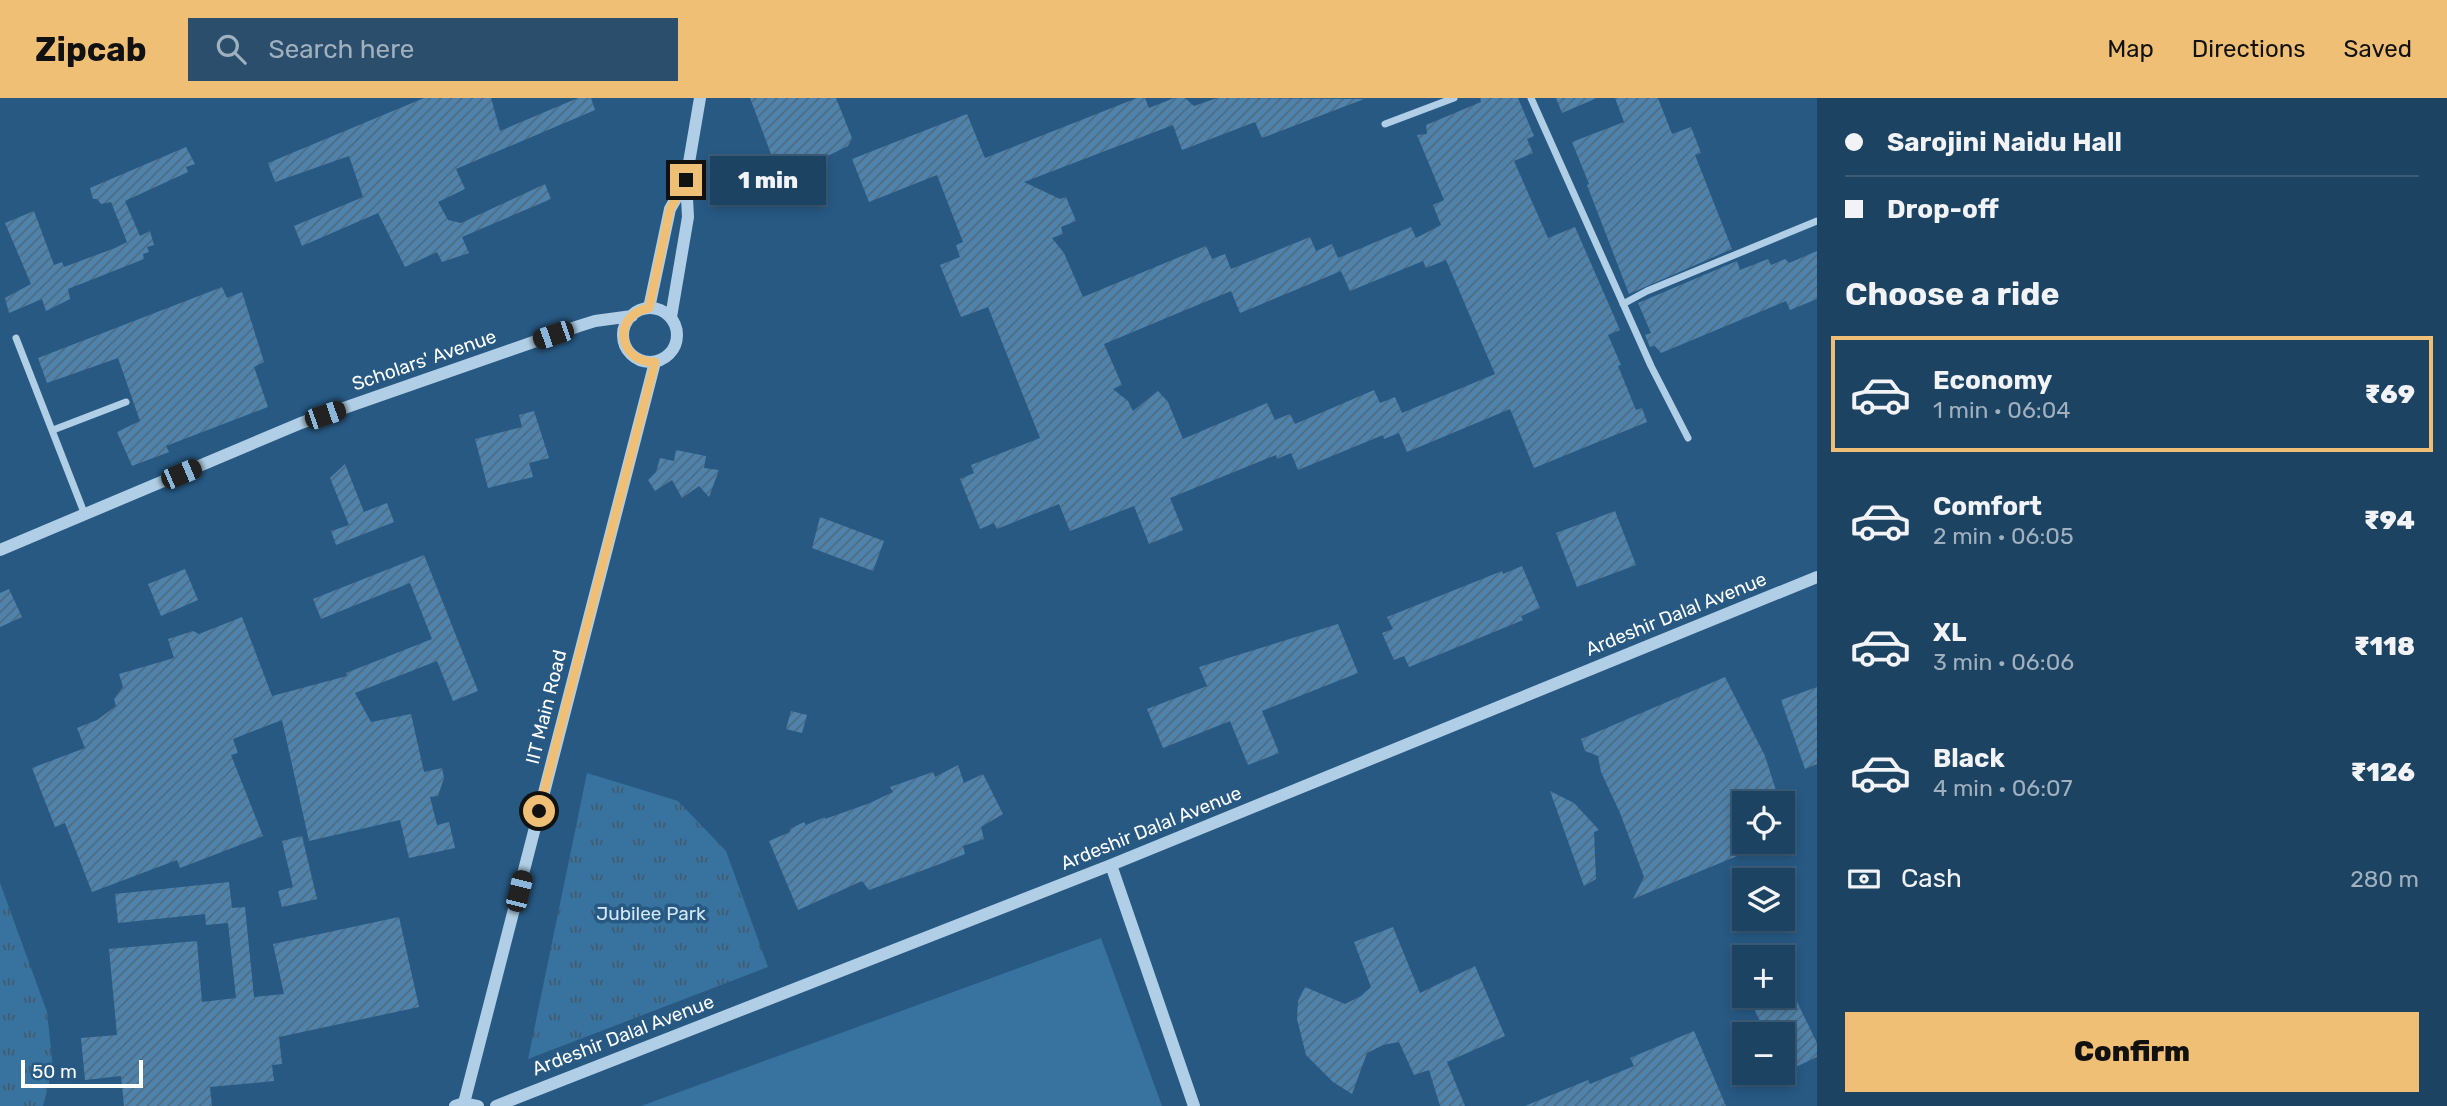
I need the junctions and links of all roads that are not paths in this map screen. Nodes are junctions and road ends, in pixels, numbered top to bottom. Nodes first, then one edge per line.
1 (700, 98) edge
2 (1454, 98) edge
3 (1531, 98) edge
4 (1385, 124) dead end
5 (686, 180) junction
6 (1817, 221) edge
7 (1623, 304) junction
8 (649, 308) junction
9 (632, 316) junction
10 (671, 317) junction
11 (16, 338) dead end
12 (655, 362) junction
13 (126, 402) dead end
14 (52, 430) junction
15 (1688, 438) dead end
16 (85, 515) junction
17 (0, 550) edge
18 (1817, 578) edge
19 (1111, 865) junction
20 (460, 1104) edge
21 (478, 1106) edge
22 (496, 1106) edge
23 (1194, 1106) edge

1 - 5 street
2 - 4 street
3 - 7 street
5 - 8 street
5 - 10 street
6 - 7 street
7 - 15 street
8 - 9 street
8 - 10 street
9 - 12 street
9 - 16 street, Scholars' Avenue
10 - 12 street
11 - 14 street
12 - 20 street, IIT Main Road
13 - 14 street
14 - 16 street
16 - 17 street, Scholars' Avenue
18 - 19 street, Ardeshir Dalal Avenue
19 - 22 street, Ardeshir Dalal Avenue
19 - 23 street
20 - 21 street

